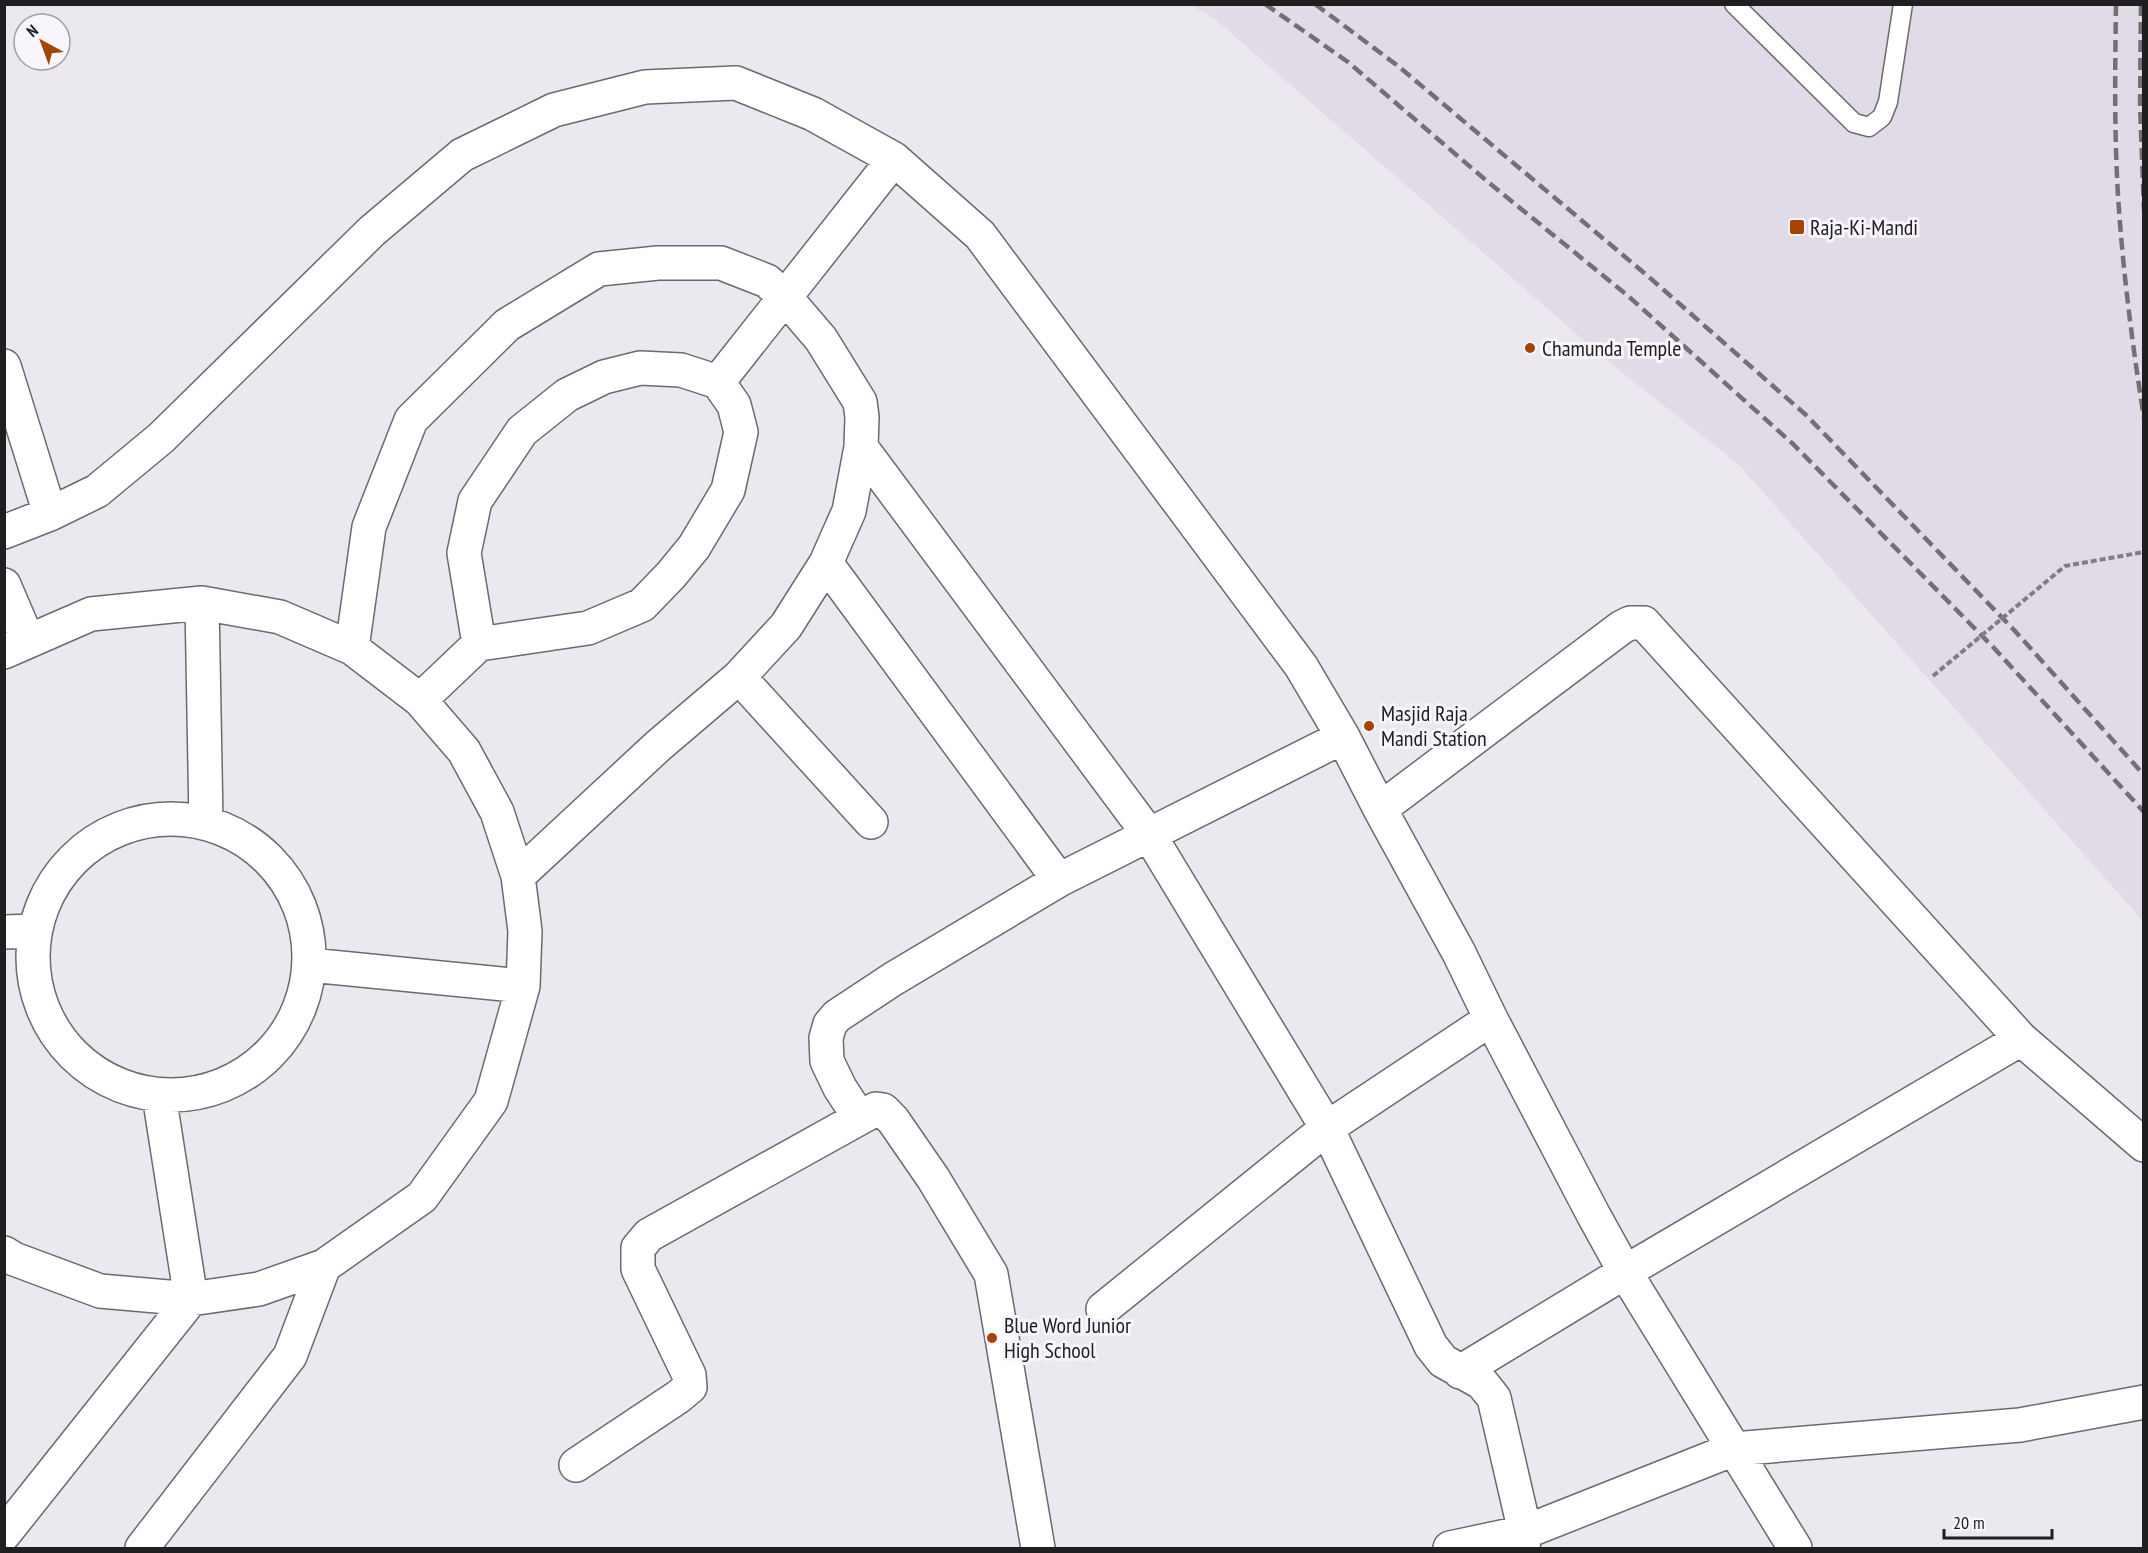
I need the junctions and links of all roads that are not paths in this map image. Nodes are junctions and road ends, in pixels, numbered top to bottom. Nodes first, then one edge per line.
1 (1734, 4) edge
2 (1903, 4) edge
3 (894, 159) junction
4 (785, 297) junction
5 (4, 366) edge
6 (718, 382) junction
7 (861, 447) junction
8 (50, 514) junction
9 (4, 532) edge
10 (826, 563) junction
11 (4, 585) edge
12 (202, 603) junction
13 (479, 644) junction
14 (16, 646) edge
15 (352, 648) junction
16 (739, 677) junction
17 (420, 700) junction
18 (1343, 737) junction
19 (1380, 808) junction
20 (206, 822) junction
21 (871, 822) dead end
22 (1150, 836) junction
23 (518, 876) junction
24 (1059, 880) junction
25 (20, 931) edge
26 (310, 965) junction
27 (523, 986) junction
28 (1491, 1019) junction
29 (2021, 1039) junction
30 (159, 1095) junction
31 (859, 1117) junction
32 (1327, 1128) junction
33 (2144, 1145) edge
34 (8, 1259) edge
35 (324, 1266) junction
36 (1625, 1272) junction
37 (191, 1299) junction
38 (1103, 1309) dead end
39 (1460, 1372) junction
40 (2144, 1401) edge
41 (1734, 1449) junction
42 (576, 1465) dead end
43 (4, 1534) edge
44 (1524, 1540) edge
45 (142, 1548) edge
46 (1038, 1548) edge
47 (1450, 1548) edge
48 (1795, 1548) edge

1 - 2 lane
3 - 4 street
3 - 8 street
3 - 18 street
4 - 6 street
4 - 7 street
4 - 15 street
5 - 8 street
6 - 13 street
6 - 13 street
7 - 10 street
7 - 22 street
8 - 9 street
10 - 16 street
10 - 24 street
11 - 14 street
12 - 14 street
12 - 15 street
12 - 20 street
13 - 17 street
15 - 17 street
16 - 21 street
16 - 23 street
17 - 23 street
18 - 19 street
18 - 22 street
19 - 28 street
19 - 29 street
20 - 25 street
20 - 26 street
22 - 24 street
22 - 32 street
23 - 27 street
24 - 31 street
25 - 30 street
26 - 27 street
26 - 30 street
27 - 35 street
28 - 32 street
28 - 36 street
29 - 33 street
29 - 36 street
30 - 37 street
31 - 42 street
31 - 46 street
32 - 38 street
32 - 39 street
34 - 37 street
35 - 37 street
35 - 45 street
36 - 39 street
36 - 41 street
37 - 43 street
39 - 44 street
40 - 41 street
41 - 44 street
41 - 48 street
44 - 47 street

